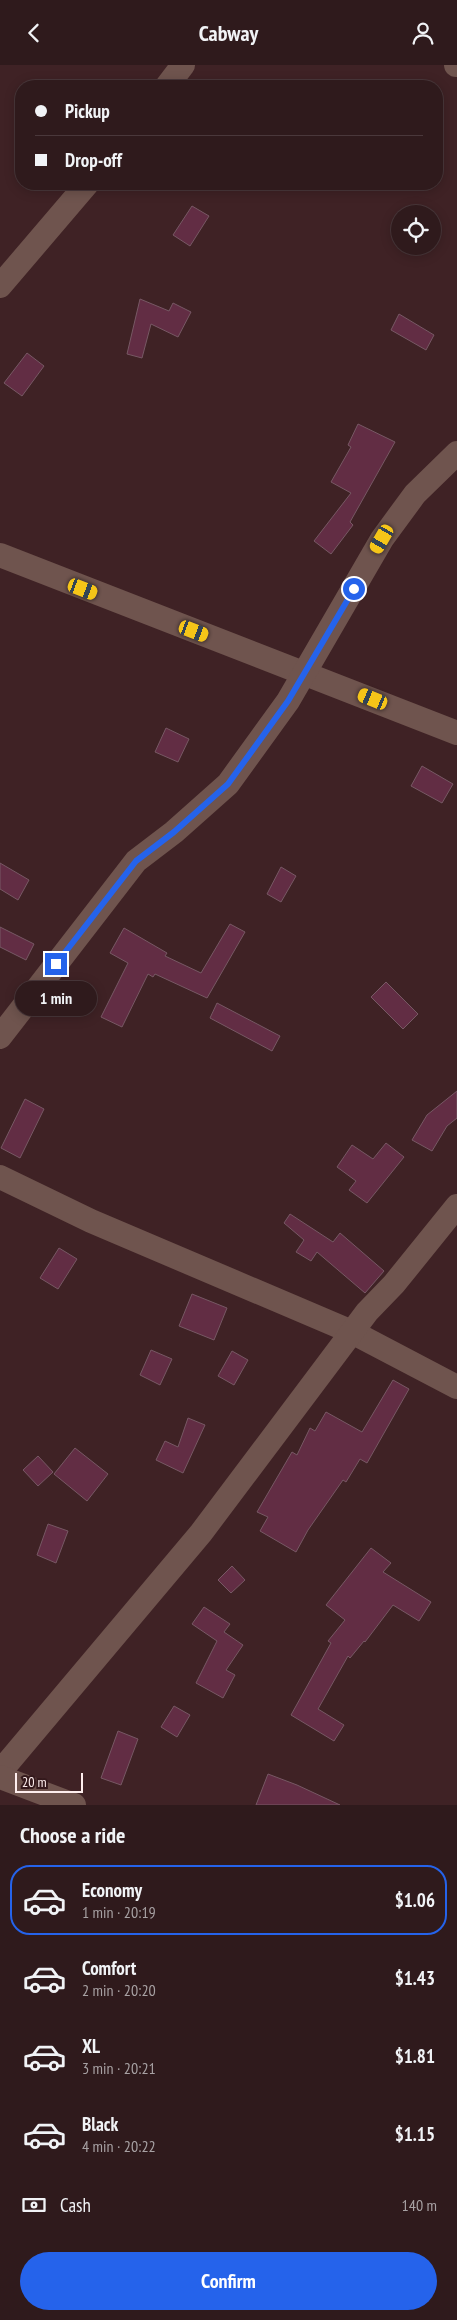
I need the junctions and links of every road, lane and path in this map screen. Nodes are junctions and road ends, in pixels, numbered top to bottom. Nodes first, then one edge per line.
1 (183, 65) edge
2 (172, 80) edge
3 (82, 190) edge
4 (0, 286) edge
5 (457, 453) edge
6 (0, 555) edge
7 (305, 672) junction
8 (457, 733) edge
9 (0, 1037) edge
10 (0, 1177) edge
11 (457, 1206) edge
12 (352, 1332) junction
13 (457, 1387) edge
14 (0, 1772) edge
15 (0, 1777) edge
16 (74, 1805) edge

1 - 2 street
3 - 4 street
5 - 7 street
6 - 7 street
7 - 8 street
7 - 9 street
10 - 12 street
11 - 12 street
12 - 13 street
12 - 14 street
15 - 16 street

